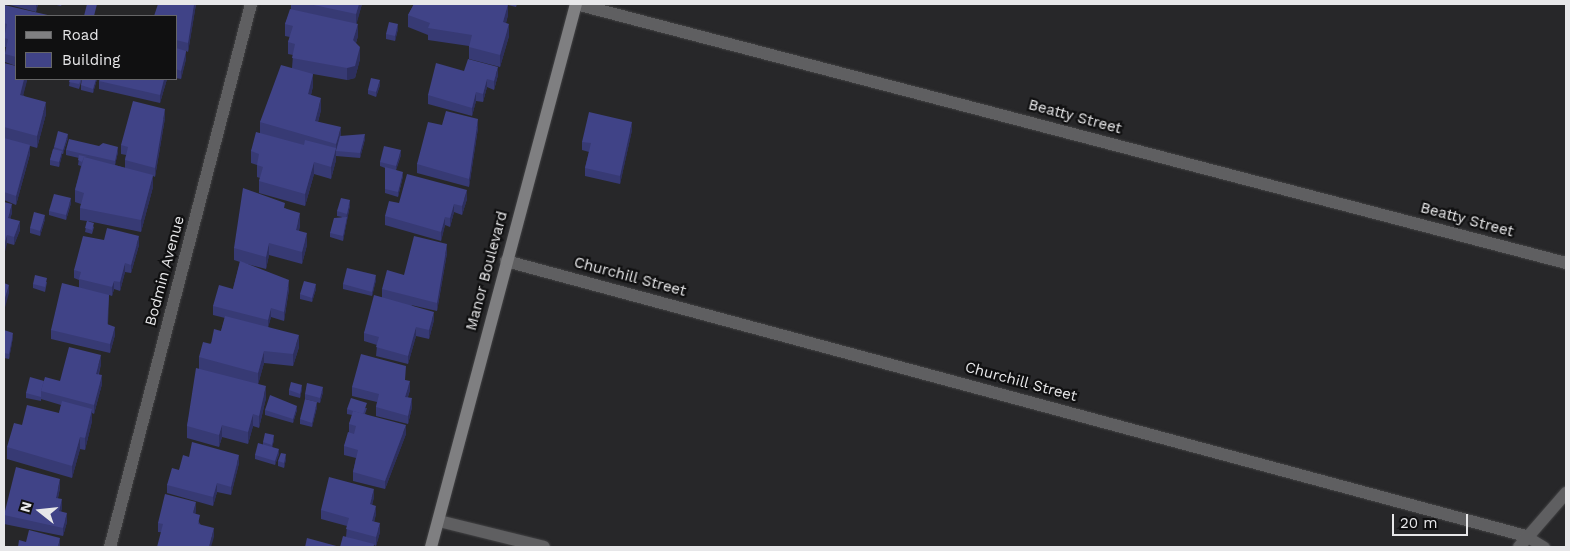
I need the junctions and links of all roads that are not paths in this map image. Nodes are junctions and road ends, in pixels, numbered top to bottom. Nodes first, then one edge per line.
1 (251, 4) edge
2 (576, 4) edge
3 (506, 261) junction
4 (1566, 262) edge
5 (1566, 492) edge
6 (438, 521) junction
7 (1523, 542) edge
8 (110, 547) edge
9 (431, 547) edge
10 (544, 547) edge
11 (1544, 547) edge

1 - 8 street, Bodmin Avenue
2 - 3 street, Manor Boulevard
2 - 4 street, Beatty Street
3 - 6 street, Manor Boulevard
3 - 7 street, Churchill Street
5 - 7 street
6 - 9 street, Manor Boulevard
6 - 10 street
7 - 11 lane

